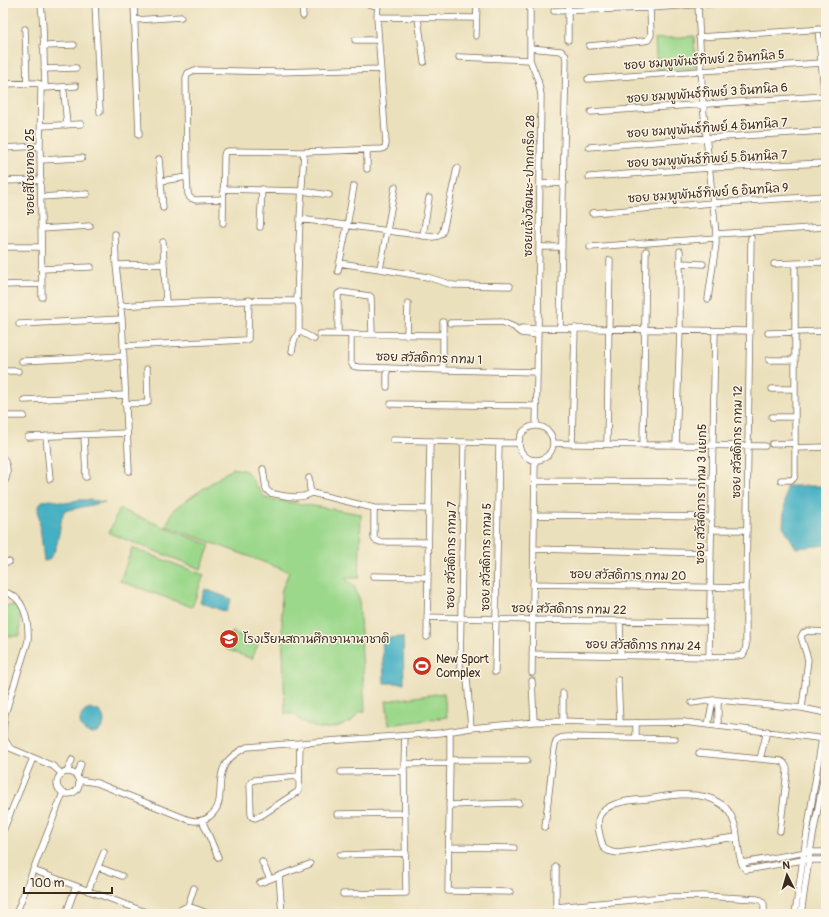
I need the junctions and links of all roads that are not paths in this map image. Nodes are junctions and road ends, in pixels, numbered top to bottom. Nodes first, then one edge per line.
1 (41, 3) edge
2 (95, 3) edge
3 (134, 3) edge
4 (302, 3) edge
5 (366, 3) edge
6 (477, 3) edge
7 (530, 3) edge
8 (568, 3) edge
9 (721, 3) edge
10 (378, 4) edge
11 (698, 4) junction
12 (650, 8) junction
13 (568, 11) junction
14 (554, 12) dead end
15 (303, 16) dead end
16 (181, 17) dead end
17 (377, 17) junction
18 (418, 18) junction
19 (476, 18) junction
20 (135, 20) junction
21 (24, 29) dead end
22 (818, 29) junction
23 (826, 29) edge
24 (476, 36) dead end
25 (699, 37) junction
26 (355, 40) dead end
27 (378, 40) junction
28 (568, 40) dead end
29 (74, 45) dead end
30 (43, 46) junction
31 (589, 46) dead end
32 (530, 48) junction
33 (459, 57) dead end
34 (530, 60) junction
35 (424, 62) dead end
36 (821, 63) junction
37 (76, 68) dead end
38 (44, 69) junction
39 (380, 69) junction
40 (702, 70) junction
41 (588, 80) dead end
42 (3, 84) edge
43 (27, 84) junction
44 (76, 86) dead end
45 (64, 92) dead end
46 (825, 99) edge
47 (703, 105) junction
48 (100, 112) dead end
49 (591, 112) dead end
50 (81, 124) dead end
51 (66, 125) junction
52 (41, 126) junction
53 (826, 131) edge
54 (139, 135) dead end
55 (826, 136) edge
56 (707, 138) junction
57 (40, 146) junction
58 (3, 148) edge
59 (589, 148) dead end
60 (367, 150) junction
61 (304, 152) junction
62 (82, 158) dead end
63 (159, 159) dead end
64 (40, 160) junction
65 (826, 163) edge
66 (457, 168) dead end
67 (709, 168) junction
68 (366, 169) dead end
69 (187, 177) junction
70 (589, 177) dead end
71 (3, 180) edge
72 (41, 180) junction
73 (161, 181) junction
74 (564, 183) junction
75 (540, 184) junction
76 (354, 186) dead end
77 (395, 187) dead end
78 (223, 189) junction
79 (262, 189) junction
80 (302, 191) junction
81 (88, 194) dead end
82 (329, 195) dead end
83 (826, 196) edge
84 (41, 197) junction
85 (430, 198) dead end
86 (223, 199) junction
87 (713, 203) junction
88 (163, 208) dead end
89 (592, 213) dead end
90 (300, 219) junction
91 (222, 223) dead end
92 (90, 226) dead end
93 (347, 226) junction
94 (260, 227) dead end
95 (826, 227) edge
96 (41, 229) junction
97 (387, 231) junction
98 (115, 234) dead end
99 (423, 236) junction
100 (716, 236) junction
101 (751, 238) dead end
102 (163, 242) dead end
103 (3, 247) edge
104 (41, 247) junction
105 (539, 247) junction
106 (562, 247) junction
107 (590, 247) dead end
108 (646, 251) dead end
109 (680, 251) dead end
110 (610, 260) dead end
111 (826, 262) edge
112 (795, 263) junction
113 (164, 264) junction
114 (339, 264) junction
115 (680, 264) junction
116 (703, 264) dead end
117 (774, 264) dead end
118 (116, 265) junction
119 (91, 267) dead end
120 (41, 269) junction
121 (380, 269) junction
122 (338, 271) dead end
123 (41, 284) junction
124 (3, 285) edge
125 (510, 286) dead end
126 (42, 297) dead end
127 (708, 299) dead end
128 (249, 300) junction
129 (297, 301) junction
130 (166, 303) junction
131 (408, 303) dead end
132 (120, 306) junction
133 (122, 319) junction
134 (443, 322) dead end
135 (19, 324) dead end
136 (450, 324) dead end
137 (560, 328) junction
138 (575, 328) junction
139 (610, 329) junction
140 (644, 329) junction
141 (538, 330) junction
142 (680, 330) junction
143 (299, 331) junction
144 (714, 331) junction
145 (750, 331) junction
146 (794, 332) junction
147 (826, 332) edge
148 (768, 333) dead end
149 (320, 334) dead end
150 (338, 334) junction
151 (351, 334) junction
152 (372, 334) junction
153 (408, 335) junction
154 (443, 335) junction
155 (314, 339) dead end
156 (123, 346) junction
157 (292, 351) dead end
158 (123, 356) junction
159 (769, 360) dead end
160 (795, 360) junction
161 (22, 361) dead end
162 (387, 368) junction
163 (147, 369) dead end
164 (443, 370) junction
165 (18, 371) dead end
166 (3, 372) edge
167 (537, 372) junction
168 (387, 387) dead end
169 (772, 388) dead end
170 (795, 389) junction
171 (124, 395) junction
172 (24, 400) dead end
173 (125, 404) junction
174 (391, 404) dead end
175 (536, 406) junction
176 (3, 416) edge
177 (24, 416) dead end
178 (772, 417) dead end
179 (795, 417) junction
180 (536, 426) junction
181 (126, 433) junction
182 (84, 435) junction
183 (46, 436) junction
184 (28, 437) dead end
185 (393, 440) dead end
186 (430, 441) junction
187 (464, 442) junction
188 (499, 443) junction
189 (519, 443) junction
190 (553, 443) junction
191 (572, 444) junction
192 (607, 444) junction
193 (772, 444) dead end
194 (643, 445) junction
195 (676, 445) junction
196 (713, 446) junction
197 (748, 446) junction
198 (765, 446) dead end
199 (795, 446) junction
200 (826, 447) edge
201 (3, 458) edge
202 (535, 460) junction
203 (263, 469) dead end
204 (128, 471) dead end
205 (86, 477) dead end
206 (309, 478) dead end
207 (50, 480) dead end
208 (781, 480) dead end
209 (535, 481) junction
210 (712, 482) junction
211 (3, 484) edge
212 (312, 493) junction
213 (374, 508) junction
214 (429, 509) junction
215 (534, 515) junction
216 (712, 517) junction
217 (712, 530) junction
218 (747, 530) junction
219 (428, 542) junction
220 (534, 549) junction
221 (711, 553) junction
222 (373, 576) dead end
223 (427, 577) junction
224 (533, 584) junction
225 (711, 587) junction
226 (746, 588) junction
227 (3, 592) edge
228 (427, 617) junction
229 (461, 618) junction
230 (496, 619) junction
231 (532, 620) junction
232 (620, 621) junction
233 (710, 622) junction
234 (826, 632) edge
235 (427, 637) dead end
236 (746, 646) joint
237 (532, 654) junction
238 (621, 655) junction
239 (710, 657) junction
240 (460, 669) dead end
241 (495, 672) dead end
242 (532, 673) dead end
243 (467, 678) dead end
244 (618, 680) dead end
245 (532, 681) dead end
246 (563, 693) dead end
247 (716, 700) junction
248 (692, 703) dead end
249 (802, 708) junction
250 (826, 713) edge
251 (534, 722) junction
252 (563, 722) junction
253 (620, 723) junction
254 (636, 723) junction
255 (708, 725) junction
256 (718, 726) junction
257 (471, 728) junction
258 (450, 731) junction
259 (767, 732) junction
260 (405, 736) junction
261 (636, 738) junction
262 (824, 738) edge
263 (675, 739) dead end
264 (300, 743) junction
265 (699, 753) dead end
266 (32, 758) junction
267 (760, 759) junction
268 (72, 760) dead end
269 (527, 760) dead end
270 (450, 761) junction
271 (81, 764) dead end
272 (404, 764) junction
273 (826, 764) edge
274 (404, 771) junction
275 (341, 772) dead end
276 (64, 773) junction
277 (299, 776) junction
278 (78, 778) junction
279 (63, 793) junction
280 (519, 803) dead end
281 (450, 805) junction
282 (405, 813) junction
283 (338, 814) dead end
284 (202, 820) junction
285 (545, 827) dead end
286 (3, 831) edge
287 (780, 831) dead end
288 (737, 837) junction
289 (449, 847) junction
290 (514, 848) dead end
291 (104, 852) dead end
292 (807, 852) junction
293 (826, 852) edge
294 (406, 853) junction
295 (340, 855) dead end
296 (218, 858) dead end
297 (806, 859) junction
298 (826, 860) edge
299 (262, 862) dead end
300 (742, 863) junction
301 (310, 864) dead end
302 (98, 867) junction
303 (556, 867) dead end
304 (33, 870) junction
305 (122, 876) dead end
306 (279, 876) junction
307 (270, 879) junction
308 (260, 883) dead end
309 (76, 886) junction
310 (194, 888) dead end
311 (88, 891) junction
312 (510, 892) dead end
313 (343, 894) dead end
314 (188, 906) junction
315 (556, 907) junction
316 (16, 914) edge
317 (66, 914) edge
318 (151, 914) edge
319 (172, 914) edge
320 (210, 914) edge
321 (282, 914) edge
322 (556, 914) edge
323 (764, 914) edge
324 (795, 914) edge
325 (801, 914) edge

1 - 30 street
2 - 48 street
3 - 20 street
4 - 15 street
5 - 10 street
6 - 19 street
7 - 32 street, ซอยแจ้งวัฒนะ-ปากเกร็ด 28
8 - 13 street
9 - 11 street
10 - 17 street
11 - 12 street
11 - 25 street
12 - 13 street
12 - 31 street
13 - 14 street
13 - 28 street
16 - 20 street
17 - 18 street
17 - 27 street
18 - 19 street
18 - 35 street
19 - 24 street
20 - 54 street
21 - 43 street
22 - 23 street
22 - 25 street
22 - 36 street
25 - 40 street
26 - 27 street
27 - 39 street
29 - 30 street
30 - 38 street
32 - 34 street, ซอยแจ้งวัฒนะ-ปากเกร็ด 28
32 - 74 street
33 - 34 street
34 - 75 street, ซอยแจ้งวัฒนะ-ปากเกร็ด 28
36 - 40 street, ซอย ชมพูพันธ์ทิพย์ 2 อินทนิล 5
36 - 46 street
37 - 38 street
38 - 44 street
39 - 60 street
39 - 69 street
40 - 41 street, ซอย ชมพูพันธ์ทิพย์ 2 อินทนิล 5
40 - 47 street
42 - 43 street, ซอยสีไชยทอง 25
43 - 52 street, ซอยสีไชยทอง 25
45 - 51 street
46 - 47 street, ซอย ชมพูพันธ์ทิพย์ 3 อินทนิล 6
46 - 53 street
47 - 49 street, ซอย ชมพูพันธ์ทิพย์ 3 อินทนิล 6
47 - 56 street
50 - 51 street
51 - 52 street
52 - 57 street, ซอยสีไชยทอง 25
53 - 55 street
53 - 56 street, ซอย ชมพูพันธ์ทิพย์ 4 อินทนิล 7
56 - 59 street, ซอย ชมพูพันธ์ทิพย์ 4 อินทนิล 7
56 - 67 street
57 - 58 street
57 - 64 street, ซอยสีไชยทอง 25
60 - 61 street
60 - 68 street
61 - 78 street
61 - 80 street
62 - 64 street
63 - 73 street
64 - 72 street, ซอยสีไชยทอง 25
65 - 67 street, ซอย ชมพูพันธ์ทิพย์ 5 อินทนิล 7
66 - 99 street
67 - 70 street, ซอย ชมพูพันธ์ทิพย์ 5 อินทนิล 7
67 - 87 street
69 - 73 street
69 - 86 street
71 - 72 street
72 - 84 street, ซอยสีไชยทอง 25
73 - 88 street
74 - 75 street
74 - 106 street
75 - 105 street, ซอยแจ้งวัฒนะ-ปากเกร็ด 28
76 - 93 street
77 - 97 street
78 - 79 street
78 - 86 street
79 - 80 street
79 - 94 street
80 - 82 street
80 - 90 street
81 - 84 street
83 - 87 street, ซอย ชมพูพันธ์ทิพย์ 6 อินทนิล 9
84 - 96 street, ซอยสีไชยทอง 25
85 - 99 street
86 - 91 street
87 - 89 street, ซอย ชมพูพันธ์ทิพย์ 6 อินทนิล 9
87 - 100 street
90 - 93 street
90 - 129 street
92 - 96 street
93 - 97 street
93 - 114 street
95 - 100 street
96 - 104 street, ซอยสีไชยทอง 25
97 - 99 street
97 - 121 street
98 - 118 street
100 - 107 street
100 - 127 street
101 - 145 street, ซอย สวัสดิการ กทม 12
102 - 113 street
103 - 104 street
104 - 120 street, ซอยสีไชยทอง 25
105 - 106 street
105 - 141 street, ซอยแจ้งวัฒนะ-ปากเกร็ด 28
106 - 137 street
108 - 140 street
109 - 115 street
110 - 139 street
111 - 112 street
112 - 117 street
112 - 146 street
113 - 118 street
113 - 130 street
114 - 121 street
114 - 122 street
115 - 116 street
115 - 142 street
118 - 132 street
119 - 120 street
120 - 123 street, ซอยสีไชยทอง 25
121 - 125 street
123 - 124 street
123 - 126 street, ซอยสีไชยทอง 25
128 - 129 street
128 - 130 street
128 - 156 street
129 - 143 street
130 - 132 street
131 - 153 street
132 - 133 street
133 - 135 street
133 - 156 street
134 - 154 street
136 - 141 street
137 - 138 street
137 - 141 street
138 - 139 street
138 - 191 street
139 - 140 street
139 - 192 street
140 - 142 street
140 - 194 street
141 - 167 street, ซอยแจ้งวัฒนะ-ปากเกร็ด 28
142 - 144 street
142 - 195 street
143 - 155 street
143 - 157 street
144 - 145 street
144 - 196 street, ซอย สวัสดิการ กทม 3 แยก5
145 - 197 street, ซอย สวัสดิการ กทม 12
146 - 147 street
146 - 148 street
146 - 160 street
149 - 150 street
150 - 151 street
150 - 152 street
151 - 152 street
151 - 162 street, ซอย สวัสดิการ กทม 1
152 - 153 street
153 - 154 street
154 - 164 street
156 - 158 street
158 - 161 street
158 - 171 street
159 - 160 street
160 - 170 street
162 - 164 street, ซอย สวัสดิการ กทม 1
162 - 168 street
163 - 173 street
164 - 167 street, ซอย สวัสดิการ กทม 1
165 - 166 street
167 - 175 street, ซอยแจ้งวัฒนะ-ปากเกร็ด 28
169 - 170 street
170 - 179 street
171 - 172 street
171 - 173 street
173 - 181 street
174 - 175 street
175 - 180 street, ซอยแจ้งวัฒนะ-ปากเกร็ด 28
176 - 177 street
178 - 179 street
179 - 199 street
180 - 189 street
180 - 190 street
181 - 182 street
181 - 204 street
182 - 183 street
182 - 205 street
183 - 184 street
183 - 207 street
185 - 186 street
186 - 187 street
186 - 214 street
187 - 188 street
187 - 229 street, ซอย สวัสดิการ กทม 7
188 - 189 street
188 - 230 street, ซอย สวัสดิการ กทม 5
189 - 202 street
190 - 191 street
190 - 202 street
191 - 192 street
192 - 194 street
193 - 199 street
194 - 195 street
195 - 196 street
196 - 197 street
196 - 210 street, ซอย สวัสดิการ กทม 3 แยก5
197 - 198 street
197 - 218 street, ซอย สวัสดิการ กทม 12
199 - 200 street
199 - 208 street
201 - 211 street
202 - 209 street
203 - 212 street
206 - 212 street
209 - 210 street
209 - 215 street
210 - 216 street, ซอย สวัสดิการ กทม 3 แยก5
212 - 213 street
213 - 214 street
213 - 219 street
214 - 219 street
215 - 216 street
215 - 220 street
216 - 217 street, ซอย สวัสดิการ กทม 3 แยก5
217 - 218 street
217 - 221 street, ซอย สวัสดิการ กทม 3 แยก5
218 - 226 street, ซอย สวัสดิการ กทม 12
219 - 223 street
220 - 221 street
220 - 224 street
221 - 225 street, ซอย สวัสดิการ กทม 3 แยก5
222 - 223 street
223 - 228 street
224 - 225 street, ซอย สวัสดิการ กทม 20
224 - 231 street
225 - 226 street, ซอย สวัสดิการ กทม 20
225 - 233 street, ซอย สวัสดิการ กทม 3 แยก5
226 - 236 street, ซอย สวัสดิการ กทม 12
227 - 266 street
228 - 229 street, ซอย สวัสดิการ กทม 22
228 - 235 street
229 - 230 street, ซอย สวัสดิการ กทม 22
229 - 240 street, ซอย สวัสดิการ กทม 7
230 - 231 street, ซอย สวัสดิการ กทม 22
230 - 241 street, ซอย สวัสดิการ กทม 5
231 - 232 street, ซอย สวัสดิการ กทม 22
231 - 237 street
232 - 233 street, ซอย สวัสดิการ กทม 22
232 - 238 street
233 - 239 street, ซอย สวัสดิการ กทม 3 แยก5
234 - 249 street
236 - 239 street, ซอย สวัสดิการ กทม 24
237 - 238 street, ซอย สวัสดิการ กทม 24
237 - 242 street
238 - 239 street, ซอย สวัสดิการ กทม 24
243 - 257 street
244 - 253 street
245 - 251 street
246 - 252 street
247 - 248 street
247 - 249 street
247 - 255 street
247 - 256 street
249 - 250 street
251 - 252 street
251 - 257 street
252 - 253 street
253 - 254 street
254 - 255 street
254 - 261 street
255 - 256 street
256 - 259 street
257 - 258 street
258 - 260 street
258 - 270 street
259 - 262 street
259 - 267 street
260 - 264 street
260 - 272 street
261 - 263 street
261 - 285 street
262 - 292 street
264 - 277 street
264 - 284 street
265 - 267 street
266 - 276 street
266 - 286 street
267 - 287 street
268 - 276 street
269 - 270 street
270 - 272 street
270 - 281 street
271 - 278 street
272 - 274 street
273 - 292 street
274 - 275 street
274 - 282 street
276 - 278 street
276 - 279 street
277 - 277 street
278 - 279 street
278 - 284 street
279 - 304 street
280 - 281 street
281 - 289 street
282 - 283 street
282 - 294 street
284 - 296 street
288 - 288 street
288 - 300 street
289 - 290 street
289 - 312 street
291 - 302 street
292 - 293 street
292 - 297 street
292 - 300 street
294 - 295 street
294 - 313 street
297 - 298 street
297 - 300 street
297 - 324 street
297 - 325 street
299 - 307 street
301 - 306 street
302 - 305 street
302 - 311 street
303 - 315 street
304 - 309 street
304 - 316 street
306 - 307 street
306 - 321 street
307 - 308 street
309 - 311 street
309 - 317 street
310 - 314 street
311 - 318 street
314 - 319 street
314 - 320 street
315 - 322 street
315 - 323 street

